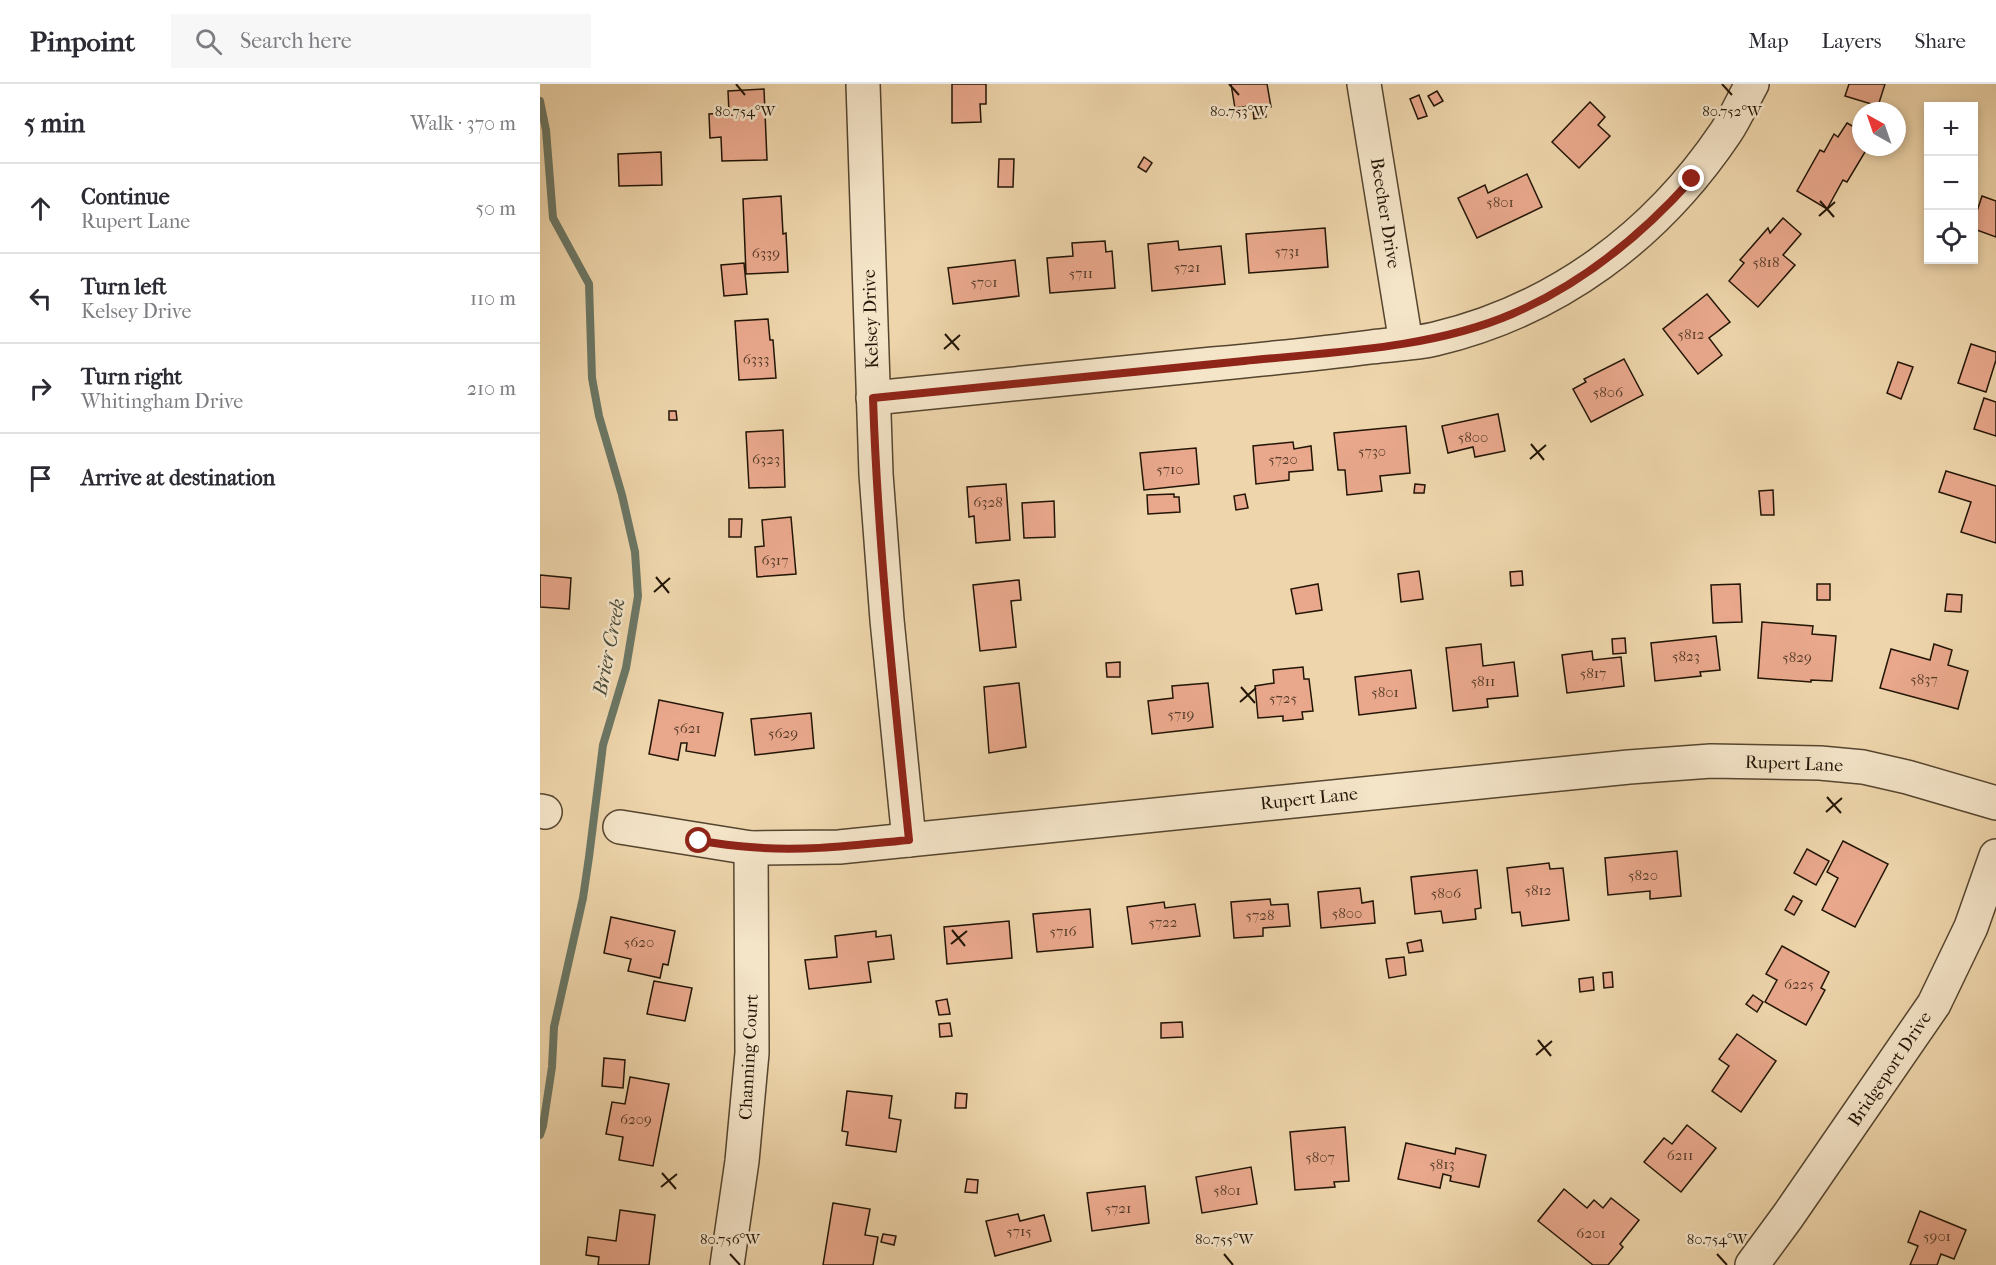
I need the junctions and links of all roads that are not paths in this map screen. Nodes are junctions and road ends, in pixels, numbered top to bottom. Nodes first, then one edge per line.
1 (863, 84) edge
2 (1364, 84) edge
3 (1752, 84) edge
4 (1406, 343) junction
5 (873, 398) junction
6 (1996, 803) edge
7 (620, 827) dead end
8 (909, 840) junction
9 (751, 848) junction
10 (1996, 856) edge
11 (1759, 1262) edge
12 (727, 1265) edge

1 - 5 street, Kelsey Drive
2 - 4 street, Beecher Drive
3 - 4 street
4 - 5 street
5 - 8 street, Kelsey Drive
6 - 8 street, Rupert Lane
7 - 9 street, Rupert Lane
8 - 9 street, Rupert Lane
9 - 12 street, Channing Court
10 - 11 street, Bridgeport Drive

